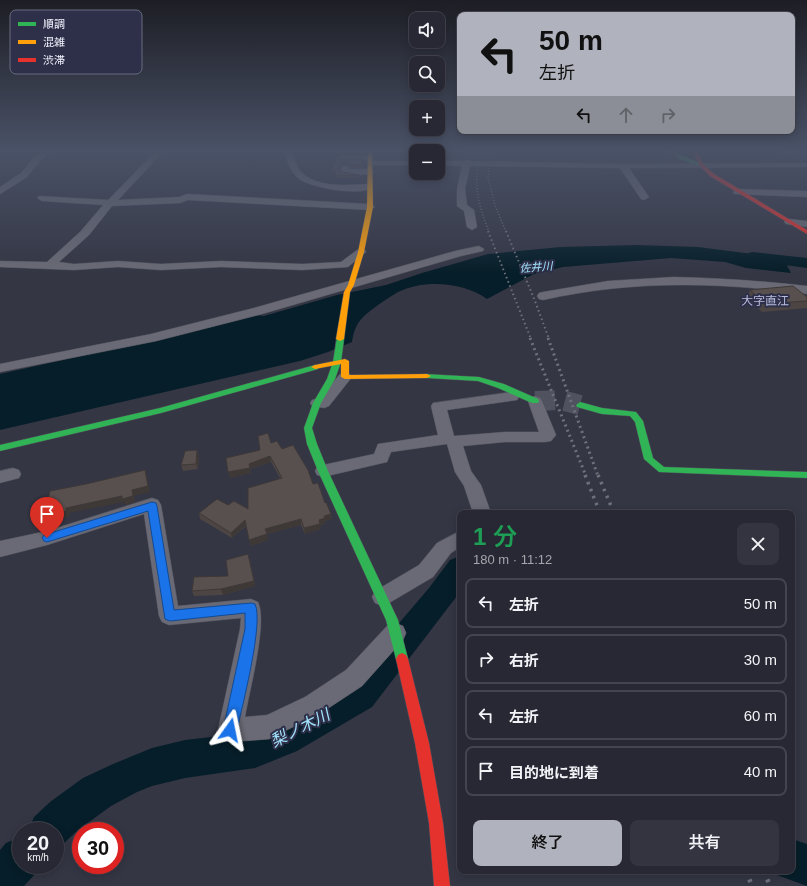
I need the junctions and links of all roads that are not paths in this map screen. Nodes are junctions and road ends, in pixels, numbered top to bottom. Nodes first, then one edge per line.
1 (122, 191) edge
2 (369, 191) edge
3 (461, 191) edge
4 (640, 191) edge
5 (738, 192) joint
6 (807, 194) edge
7 (644, 197) dead end
8 (42, 198) dead end
9 (111, 203) junction
10 (370, 207) junction
11 (789, 222) junction
12 (807, 224) edge
13 (472, 227) dead end
14 (807, 232) edge
15 (479, 249) dead end
16 (361, 252) junction
17 (0, 264) edge
18 (50, 265) junction
19 (349, 287) junction
20 (807, 290) edge
21 (543, 296) dead end
22 (338, 358) junction
23 (0, 368) edge
24 (345, 377) junction
25 (512, 397) dead end
26 (535, 401) joint
27 (318, 403) junction
28 (580, 405) tunnel mouth
29 (450, 440) junction
30 (0, 448) edge
31 (323, 471) junction
32 (807, 475) edge
33 (481, 510) edge
34 (457, 540) edge
35 (0, 549) edge
36 (382, 597) junction
37 (395, 633) junction
38 (442, 886) edge

1 - 9 street
2 - 10 street
3 - 13 street
4 - 7 street
5 - 6 street
5 - 11 street
8 - 9 street
9 - 10 street
9 - 18 street
10 - 16 street
11 - 12 street
11 - 14 street
15 - 19 street
16 - 18 street
16 - 19 street
17 - 18 street
19 - 22 street
19 - 23 street
20 - 21 street
22 - 24 street
22 - 27 street
22 - 30 street
24 - 26 street
24 - 27 street
25 - 29 street
26 - 29 street
27 - 31 street
28 - 32 street
29 - 31 street
29 - 33 street
31 - 36 street
34 - 36 street
35 - 37 street
36 - 37 street
37 - 38 street

